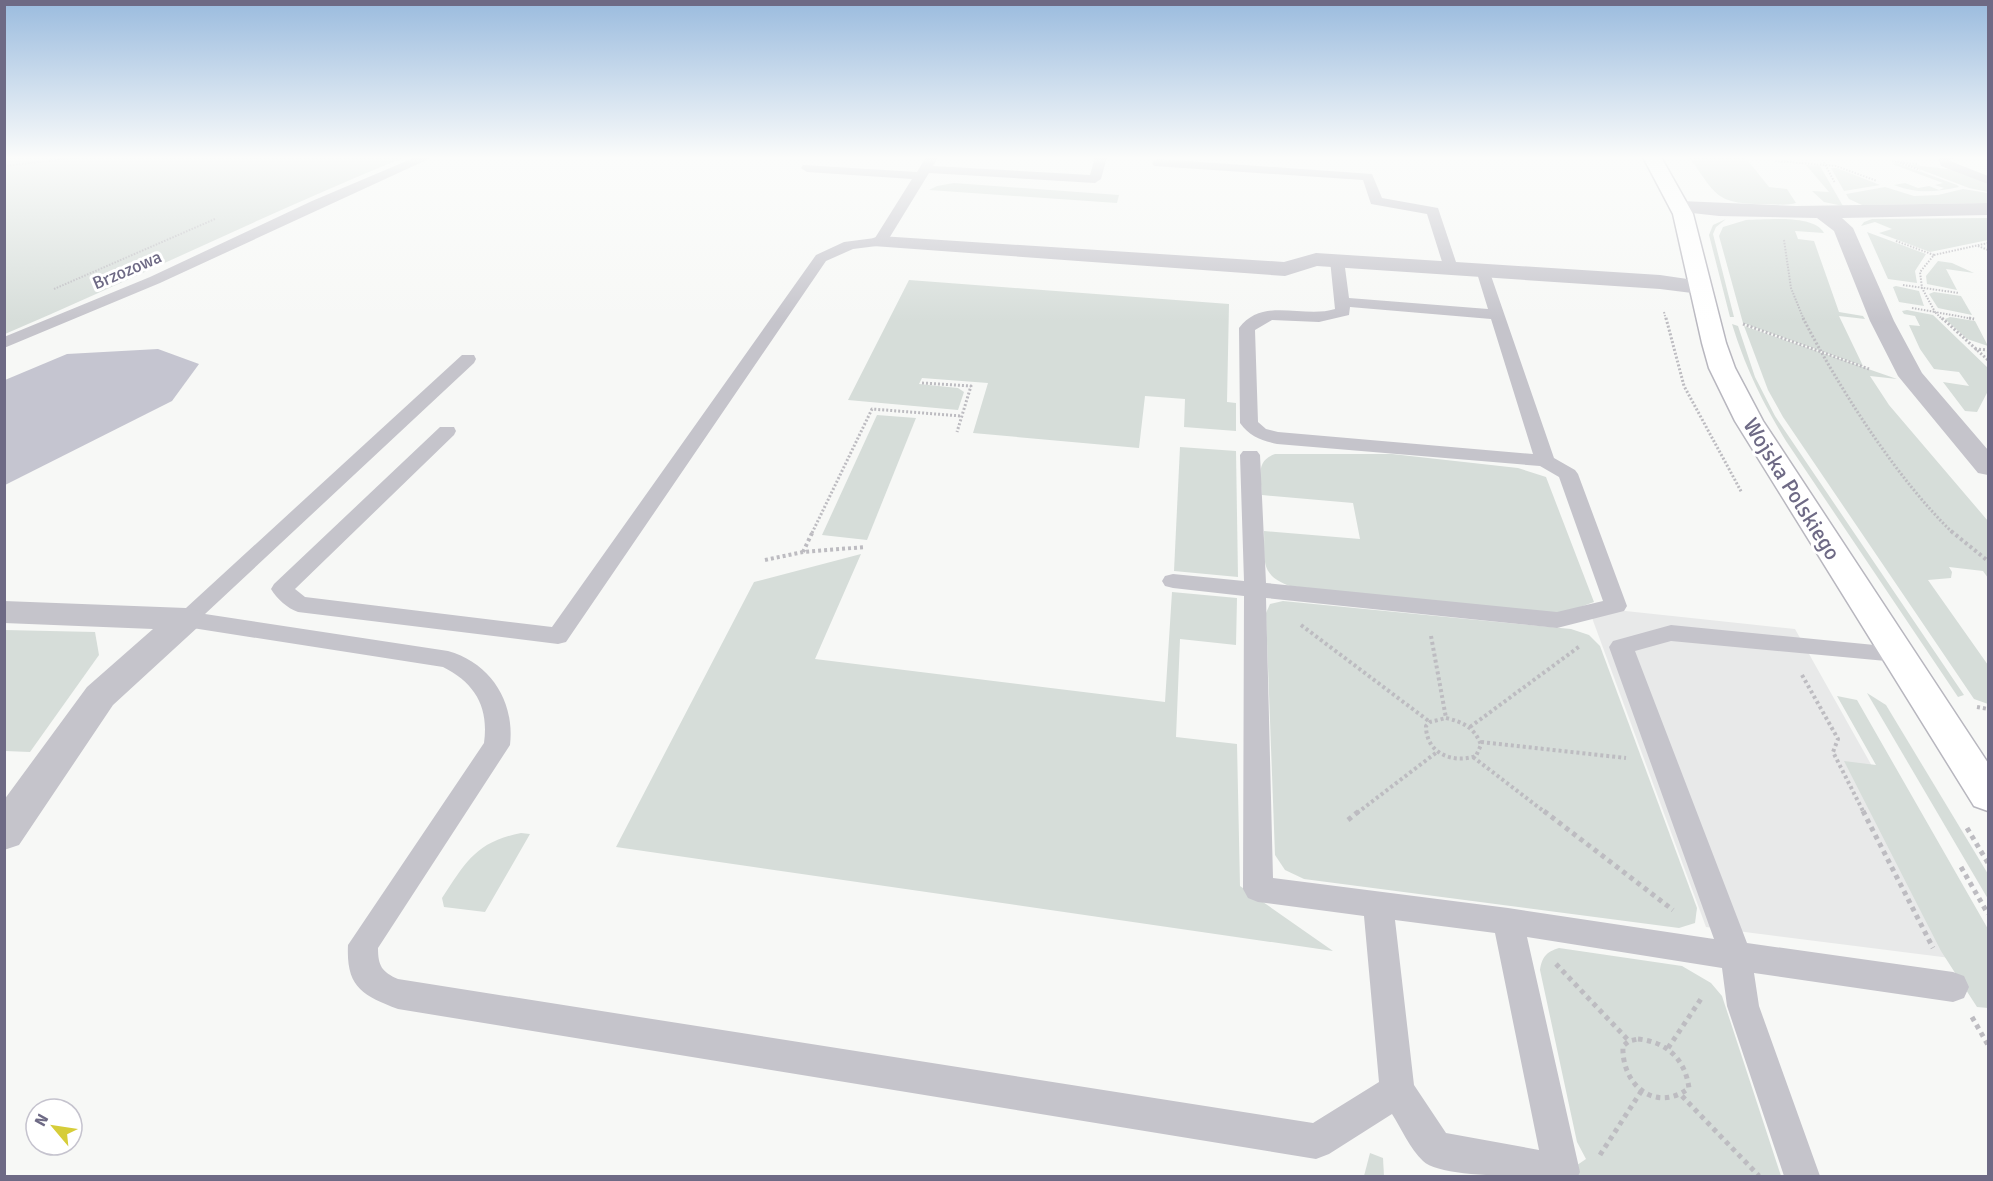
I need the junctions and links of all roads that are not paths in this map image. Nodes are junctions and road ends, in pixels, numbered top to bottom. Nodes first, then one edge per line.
1 (300, 212) edge
2 (898, 212) edge
3 (1433, 212) edge
4 (1682, 212) edge
5 (1822, 212) edge
6 (880, 242) junction
7 (1337, 260) junction
8 (1451, 268) junction
9 (1483, 270) junction
10 (1700, 287) junction
11 (1342, 302) junction
12 (1498, 315) junction
13 (4, 343) edge
14 (468, 359) dead end
15 (447, 431) dead end
16 (1250, 455) dead end
17 (1545, 461) junction
18 (1989, 466) edge
19 (1173, 581) dead end
20 (1255, 590) junction
21 (4, 612) edge
22 (186, 619) junction
23 (1897, 654) junction
24 (1989, 795) edge
25 (4, 833) edge
26 (1378, 903) junction
27 (1508, 921) junction
28 (1736, 956) junction
29 (1953, 987) road end
30 (1397, 1091) junction
31 (1802, 1176) edge

1 - 13 lane, Brzozowa
2 - 6 lane
3 - 8 lane
4 - 10 main road, Wojska Polskiego
5 - 18 street
6 - 7 street
6 - 15 lane
7 - 8 street
7 - 11 lane
8 - 9 street
9 - 10 street
9 - 12 lane
10 - 23 main road, Wojska Polskiego
11 - 12 lane
11 - 17 lane
12 - 17 lane
14 - 22 lane
16 - 20 lane
17 - 20 lane
19 - 20 lane
20 - 26 lane
21 - 22 street
22 - 25 street
22 - 30 lane
23 - 24 main road, Wojska Polskiego
23 - 28 lane
26 - 27 lane
26 - 30 lane
27 - 28 lane
27 - 30 lane
28 - 29 lane
28 - 31 lane

